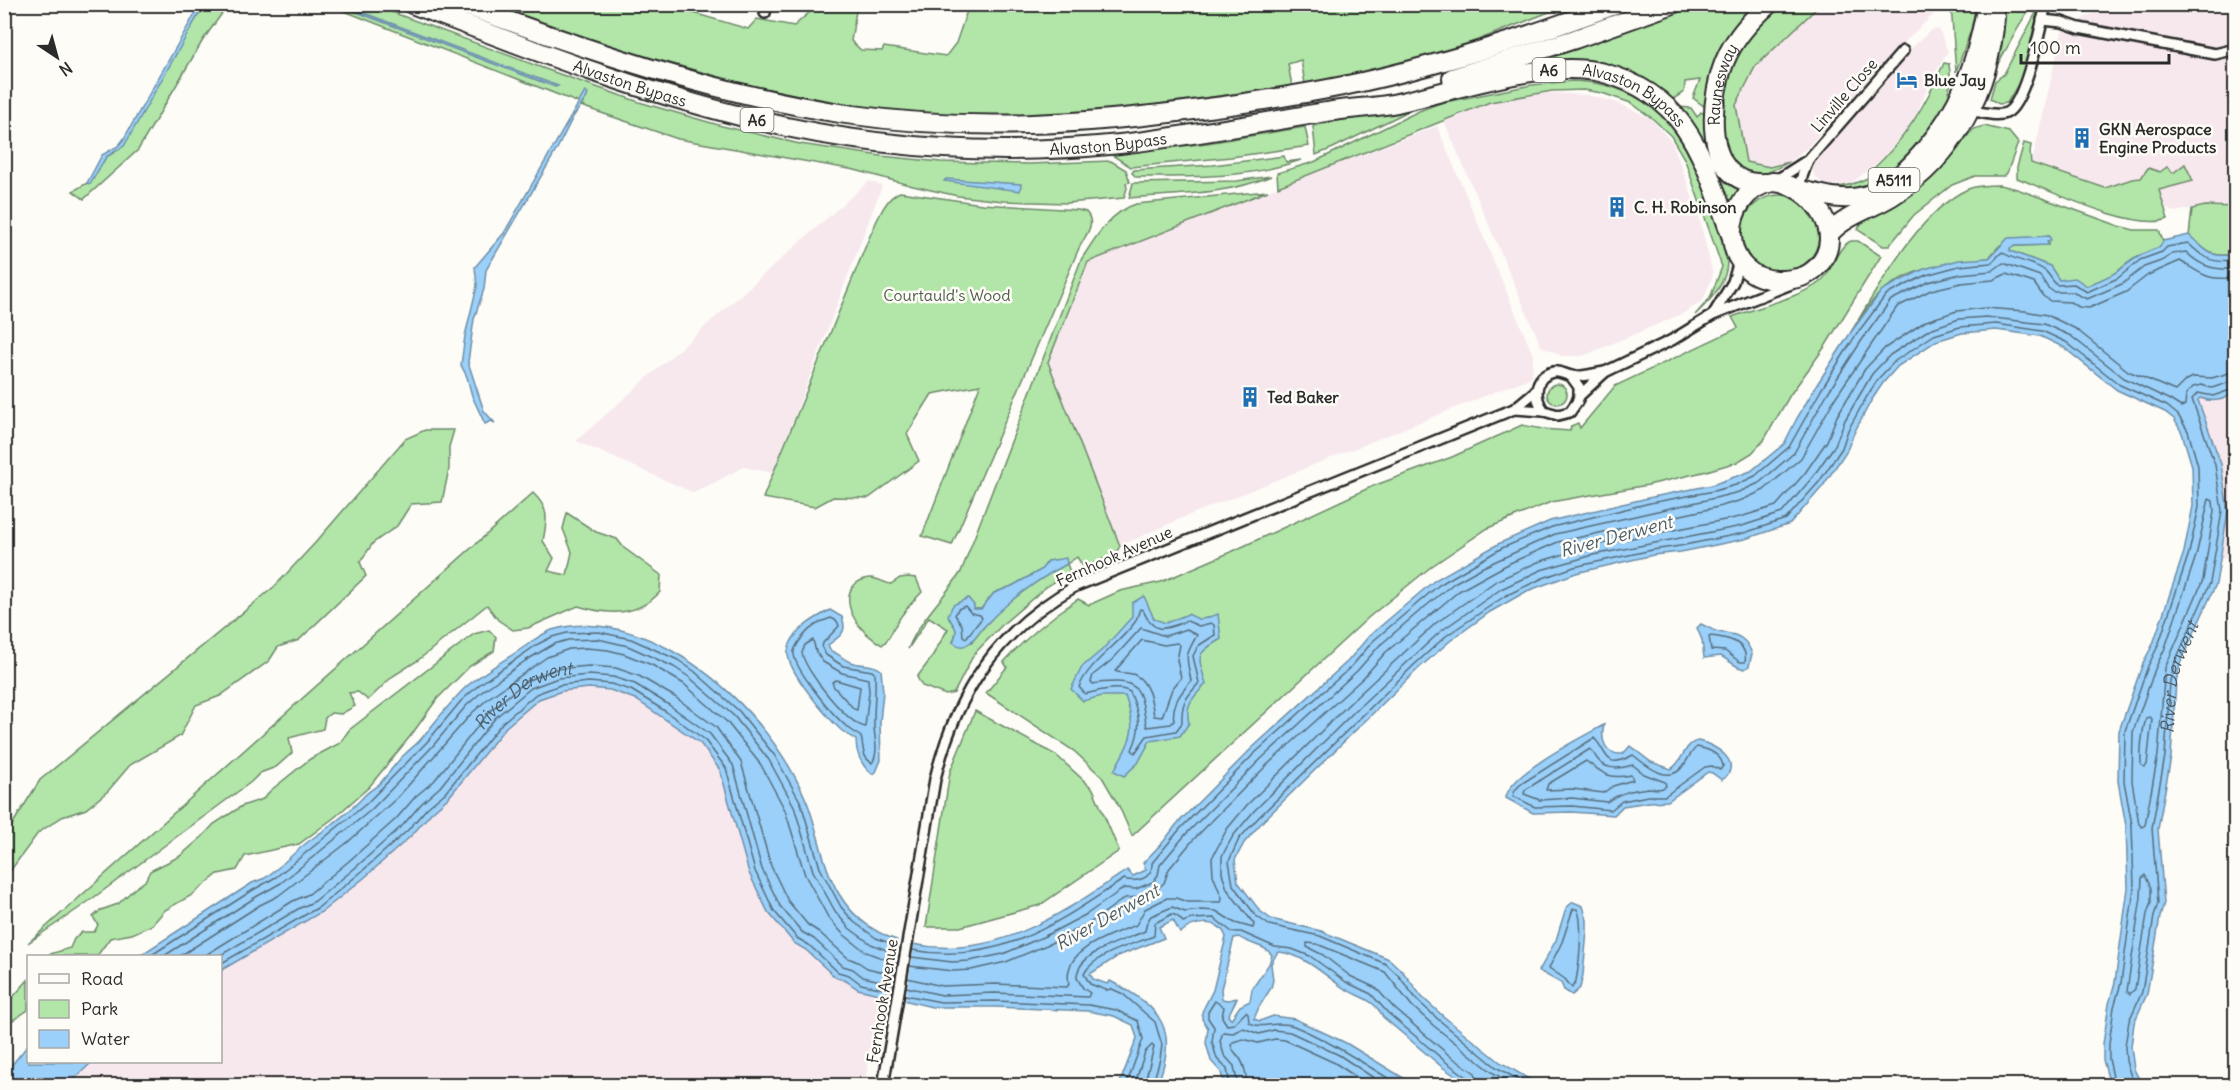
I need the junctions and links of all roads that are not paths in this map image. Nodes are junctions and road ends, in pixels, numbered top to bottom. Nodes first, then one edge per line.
1 (412, 4) edge
2 (462, 4) edge
3 (1585, 4) edge
4 (1617, 4) edge
5 (1673, 4) edge
6 (1768, 4) edge
7 (1987, 4) edge
8 (1995, 4) edge
9 (2046, 4) edge
10 (2042, 20) junction
11 (1497, 45) junction
12 (2235, 49) edge
13 (1903, 51) dead end
14 (1341, 109) junction
15 (1971, 110) junction
16 (1808, 160) junction
17 (1916, 160) junction
18 (1769, 182) junction
19 (1799, 189) junction
20 (1829, 234) junction
21 (1731, 235) junction
22 (1739, 260) junction
23 (1800, 278) junction
24 (1713, 315) junction
25 (1605, 372) junction
26 (1571, 376) junction
27 (1537, 390) junction
28 (1579, 396) junction
29 (1514, 409) junction
30 (1544, 411) junction
31 (883, 1086) edge

1 - 14 highway, Alvaston Bypass / A6
2 - 11 highway, Alvaston Bypass / A6
3 - 11 highway, A6
4 - 11 highway
5 - 14 highway
6 - 18 highway, Raynesway
7 - 17 highway, A5111
8 - 15 highway, A5111
9 - 10 street
10 - 12 street
10 - 15 street
13 - 16 street, Linville Close
14 - 21 highway, Alvaston Bypass / A6
15 - 17 street
15 - 20 highway, A5111
16 - 18 street, Linville Close
16 - 19 street, Linville Close
17 - 19 highway, A5111
18 - 19 highway
18 - 21 highway
19 - 20 highway
20 - 23 highway
21 - 22 highway
22 - 23 highway
22 - 24 street, Fernhook Avenue
23 - 24 street, Fernhook Avenue
24 - 25 street, Fernhook Avenue
25 - 26 street, Fernhook Avenue
25 - 28 street, Fernhook Avenue
26 - 27 street, Fernhook Avenue
26 - 28 street
27 - 29 street, Fernhook Avenue
27 - 30 street
28 - 30 street, Fernhook Avenue
29 - 30 street, Fernhook Avenue
29 - 31 street, Fernhook Avenue

